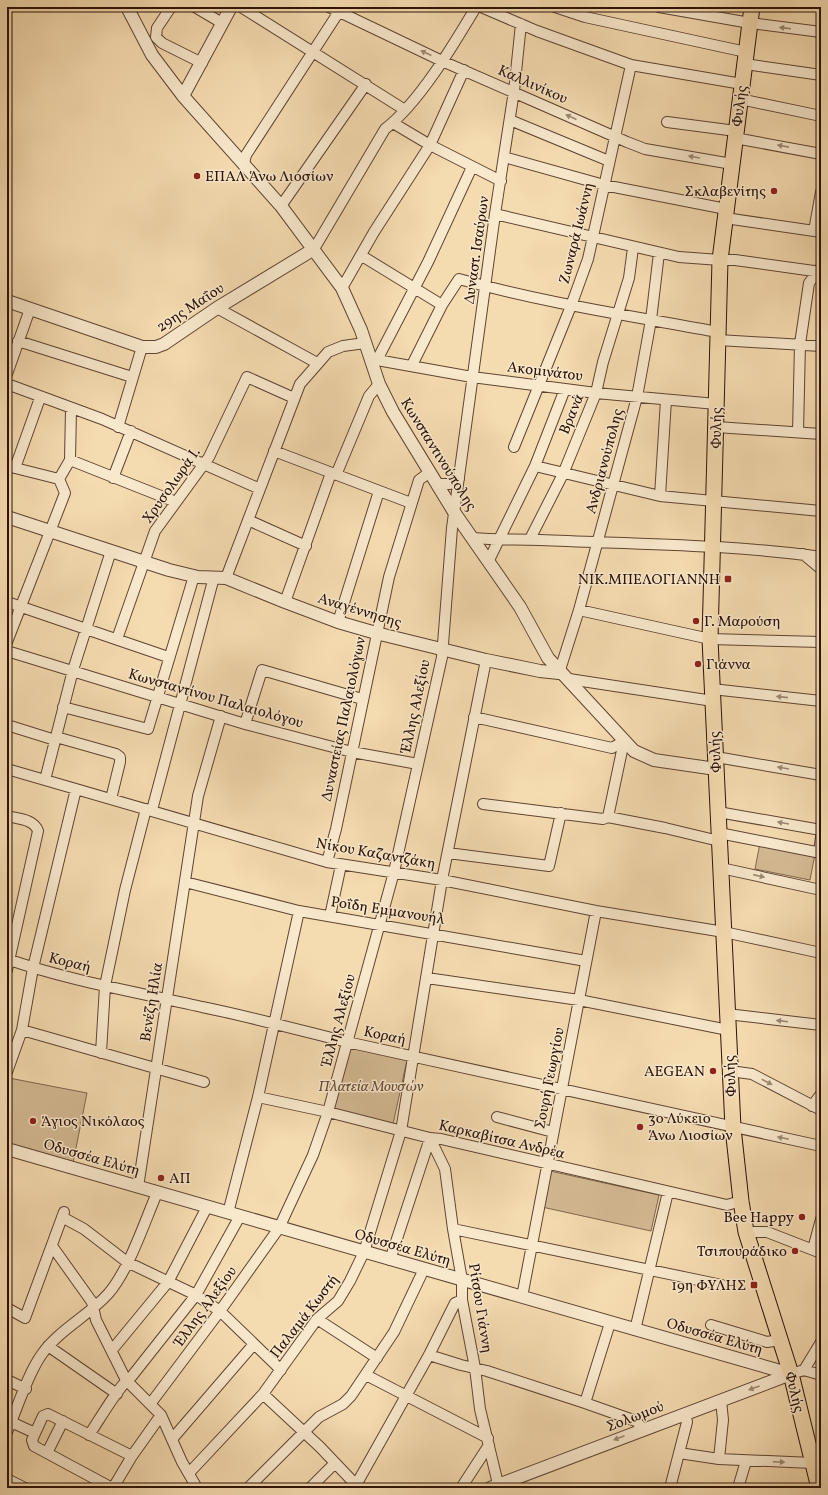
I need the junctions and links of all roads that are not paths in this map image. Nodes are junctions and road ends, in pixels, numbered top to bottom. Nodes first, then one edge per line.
1 (127, 7) edge
2 (171, 7) edge
3 (195, 7) edge
4 (231, 7) edge
5 (241, 7) edge
6 (329, 7) edge
7 (476, 7) edge
8 (481, 7) edge
9 (555, 7) edge
10 (658, 7) edge
11 (752, 7) edge
12 (340, 9) edge
13 (222, 23) junction
14 (750, 23) junction
15 (521, 24) junction
16 (821, 32) edge
17 (313, 52) junction
18 (745, 58) junction
19 (442, 61) junction
20 (202, 63) junction
21 (631, 65) junction
22 (464, 70) junction
23 (821, 75) edge
24 (366, 84) junction
25 (742, 84) junction
26 (514, 91) junction
27 (183, 96) junction
28 (740, 100) junction
29 (405, 110) junction
30 (821, 116) edge
31 (510, 120) junction
32 (667, 122) dead end
33 (393, 123) junction
34 (736, 134) junction
35 (615, 137) junction
36 (430, 145) junction
37 (821, 154) edge
38 (504, 157) junction
39 (609, 161) junction
40 (244, 164) junction
41 (732, 164) junction
42 (472, 167) junction
43 (501, 181) junction
44 (604, 185) junction
45 (821, 192) edge
46 (281, 206) junction
47 (495, 214) junction
48 (726, 214) junction
49 (818, 231) edge
50 (593, 238) junction
51 (633, 248) junction
52 (314, 249) junction
53 (659, 253) junction
54 (362, 256) junction
55 (720, 260) junction
56 (820, 270) edge
57 (486, 287) junction
58 (342, 288) junction
59 (414, 288) junction
60 (7, 301) edge
61 (442, 305) junction
62 (572, 306) junction
63 (217, 308) junction
64 (30, 310) junction
65 (618, 314) junction
66 (651, 320) junction
67 (718, 336) junction
68 (18, 341) junction
69 (365, 343) junction
70 (800, 344) junction
71 (821, 346) edge
72 (142, 347) junction
73 (10, 350) edge
74 (374, 361) junction
75 (317, 363) junction
76 (412, 365) junction
77 (7, 374) edge
78 (472, 377) junction
79 (132, 378) junction
80 (7, 384) edge
81 (379, 384) junction
82 (540, 385) junction
83 (565, 389) junction
84 (596, 393) junction
85 (636, 397) junction
86 (40, 398) junction
87 (294, 398) junction
88 (666, 400) junction
89 (716, 404) junction
90 (71, 409) junction
91 (118, 426) junction
92 (716, 427) junction
93 (131, 431) junction
94 (798, 432) junction
95 (821, 434) edge
96 (514, 447) dead end
97 (274, 451) junction
98 (70, 460) junction
99 (205, 464) junction
100 (535, 466) junction
101 (11, 467) edge
102 (430, 472) junction
103 (334, 474) junction
104 (563, 474) junction
105 (113, 478) junction
106 (59, 479) junction
107 (459, 479) junction
108 (438, 484) junction
109 (613, 485) junction
110 (260, 488) junction
111 (379, 491) junction
112 (660, 496) junction
113 (176, 502) junction
114 (714, 502) junction
115 (411, 503) junction
116 (821, 511) edge
117 (454, 512) junction
118 (7, 517) edge
119 (248, 520) junction
120 (52, 531) junction
121 (473, 538) junction
122 (530, 539) junction
123 (498, 541) junction
124 (597, 543) junction
125 (306, 546) junction
126 (712, 546) junction
127 (111, 551) junction
128 (803, 554) junction
129 (821, 557) edge
130 (488, 560) junction
131 (145, 562) junction
132 (821, 569) edge
133 (194, 576) junction
134 (220, 578) junction
135 (7, 602) edge
136 (285, 602) junction
137 (21, 607) junction
138 (579, 610) junction
139 (338, 622) junction
140 (87, 629) junction
141 (376, 633) junction
142 (117, 639) junction
143 (710, 639) junction
144 (7, 642) edge
145 (821, 642) edge
146 (442, 649) junction
147 (7, 651) edge
148 (168, 658) junction
149 (486, 660) junction
150 (73, 670) junction
151 (559, 673) junction
152 (583, 681) junction
153 (579, 693) junction
154 (713, 695) junction
155 (157, 697) junction
156 (362, 699) junction
157 (821, 701) edge
158 (182, 704) junction
159 (63, 707) junction
160 (221, 716) junction
161 (474, 717) junction
162 (245, 724) junction
163 (7, 725) edge
164 (56, 738) junction
165 (624, 741) junction
166 (352, 752) junction
167 (716, 763) junction
168 (418, 764) junction
169 (7, 769) edge
170 (821, 775) edge
171 (45, 780) junction
172 (76, 789) junction
173 (111, 799) junction
174 (483, 804) dead end
175 (149, 809) junction
176 (718, 812) junction
177 (560, 813) junction
178 (7, 816) edge
179 (608, 817) junction
180 (194, 822) junction
181 (821, 830) edge
182 (719, 837) junction
183 (821, 837) edge
184 (448, 853) junction
185 (820, 853) edge
186 (327, 862) junction
187 (341, 865) junction
188 (721, 868) junction
189 (394, 872) junction
190 (442, 880) junction
191 (186, 882) junction
192 (821, 890) edge
193 (299, 911) junction
194 (596, 911) junction
195 (330, 916) junction
196 (379, 924) junction
197 (724, 932) junction
198 (434, 933) junction
199 (821, 953) edge
200 (8, 959) edge
201 (586, 961) junction
202 (33, 968) junction
203 (7, 970) edge
204 (427, 978) junction
205 (105, 986) junction
206 (166, 1000) junction
207 (579, 1000) junction
208 (728, 1014) junction
209 (274, 1023) junction
210 (821, 1026) edge
211 (22, 1030) junction
212 (728, 1030) junction
213 (347, 1042) junction
214 (101, 1053) junction
215 (414, 1057) junction
216 (156, 1067) junction
217 (730, 1071) junction
218 (7, 1072) edge
219 (204, 1082) dead end
220 (562, 1090) junction
221 (821, 1094) edge
222 (258, 1097) junction
223 (817, 1108) edge
224 (328, 1112) junction
225 (497, 1118) dead end
226 (733, 1128) junction
227 (401, 1131) junction
228 (553, 1132) junction
229 (430, 1138) junction
230 (821, 1146) edge
231 (7, 1149) edge
232 (548, 1164) junction
233 (154, 1190) junction
234 (668, 1192) junction
235 (741, 1201) junction
236 (207, 1207) junction
237 (228, 1213) junction
238 (240, 1216) junction
239 (821, 1220) edge
240 (279, 1228) junction
241 (452, 1229) junction
242 (746, 1232) junction
243 (531, 1245) junction
244 (52, 1246) junction
245 (817, 1251) edge
246 (364, 1252) junction
247 (390, 1260) junction
248 (127, 1262) junction
249 (424, 1269) junction
250 (648, 1270) junction
251 (462, 1280) junction
252 (168, 1282) junction
253 (722, 1285) dead end
254 (196, 1295) junction
255 (522, 1297) junction
256 (462, 1300) junction
257 (7, 1308) edge
258 (94, 1308) junction
259 (220, 1311) junction
260 (317, 1319) junction
261 (610, 1323) junction
262 (710, 1325) dead end
263 (635, 1330) junction
264 (780, 1340) junction
265 (821, 1342) edge
266 (254, 1344) junction
267 (48, 1346) junction
268 (112, 1350) junction
269 (430, 1355) junction
270 (377, 1358) junction
271 (475, 1368) junction
272 (281, 1370) junction
273 (798, 1372) junction
274 (821, 1374) edge
275 (366, 1375) junction
276 (7, 1380) edge
277 (126, 1380) junction
278 (26, 1389) junction
279 (117, 1394) junction
280 (263, 1394) junction
281 (406, 1396) junction
282 (721, 1400) junction
283 (151, 1403) junction
284 (585, 1403) junction
285 (685, 1414) junction
286 (161, 1415) junction
287 (63, 1421) junction
288 (9, 1427) edge
289 (643, 1429) junction
290 (303, 1432) junction
291 (35, 1433) junction
292 (89, 1435) junction
293 (173, 1438) junction
294 (488, 1442) junction
295 (47, 1453) junction
296 (679, 1453) junction
297 (132, 1456) junction
298 (719, 1459) junction
299 (746, 1461) junction
300 (335, 1463) junction
301 (813, 1464) junction
302 (189, 1473) junction
303 (7, 1479) edge
304 (358, 1486) edge
305 (496, 1487) edge
306 (25, 1488) edge
307 (113, 1488) edge
308 (197, 1488) edge
309 (248, 1488) edge
310 (310, 1488) edge
311 (461, 1488) edge
312 (512, 1488) edge
313 (670, 1488) edge
314 (738, 1488) edge
315 (819, 1488) edge

1 - 27 street, Κωνσταντινούπολης
2 - 20 street
3 - 13 street
4 - 13 street
5 - 17 street
6 - 12 street, Καλλινίκου
7 - 19 street
8 - 15 street
9 - 18 street
10 - 14 street
11 - 14 main road, Φυλής
12 - 17 street
19 -> 12 street, Καλλινίκου
13 - 20 street
16 -> 14 street
14 - 18 main road, Φυλής
15 - 21 street
15 - 26 street, Δυναστ. Ισαύρων
17 - 24 street
17 - 40 street
18 - 23 street
18 - 25 main road, Φυλής
19 - 22 street, Καλλινίκου
19 - 29 street
20 - 27 street
21 - 25 street
21 - 35 street, Ζωναρά Ιωάννη
22 - 26 street, Καλλινίκου
22 - 36 street
24 - 29 street
24 - 46 street
25 - 28 main road, Φυλής
26 - 31 street, Δυναστ. Ισαύρων
35 -> 26 street, Καλλινίκου
27 - 40 street, Κωνσταντινούπολης
28 - 30 street
28 - 34 main road, Φυλής
29 - 33 street
31 - 38 street, Δυναστ. Ισαύρων
31 - 39 street
32 - 34 street
33 - 36 street
33 - 52 street
37 -> 34 street
34 - 41 main road, Φυλής
35 - 39 street, Ζωναρά Ιωάννη
41 -> 35 street, Καλλινίκου
36 - 42 street
36 - 54 street
38 - 43 street, Δυναστ. Ισαύρων
38 - 44 street
39 - 44 street, Ζωναρά Ιωάννη
40 - 46 street, Κωνσταντινούπολης
41 - 48 main road, Φυλής
42 - 43 street
42 - 59 street
43 - 47 street, Δυναστ. Ισαύρων
44 - 48 street
44 - 50 street, Ζωναρά Ιωάννη
45 - 49 street
46 - 52 street, Κωνσταντινούπολης
47 - 50 street
47 - 57 street, Δυναστ. Ισαύρων
48 - 49 street
48 - 55 main road, Φυλής
50 - 51 street
50 - 62 street, Ζωναρά Ιωάννη
51 - 53 street
51 - 65 street, Βρανά
52 - 58 street, Κωνσταντινούπολης
52 - 63 street, 29ης Μαΐου
53 - 55 street
53 - 66 street, Ανδριανούπολης
54 - 58 street
54 - 59 street
55 - 56 street
55 - 67 main road, Φυλής
56 - 70 street
57 - 61 street
57 - 62 street
57 - 78 street, Δυναστ. Ισαύρων
58 - 69 street, Κωνσταντινούπολης
59 - 61 street
59 - 74 street
60 - 64 street, 29ης Μαΐου
61 - 76 street
62 - 65 street
62 - 82 street, Ζωναρά Ιωάννη
63 - 72 street, 29ης Μαΐου
63 - 75 street
64 - 68 street
64 - 72 street, 29ης Μαΐου
65 - 66 street
65 - 84 street, Βρανά
66 - 67 street
66 - 85 street, Ανδριανούπολης
67 - 70 street
67 - 89 main road, Φυλής
68 - 73 street
68 - 79 street
69 - 74 street, Κωνσταντινούπολης
69 - 75 street
70 - 71 street
70 - 94 street
72 - 79 street
73 - 77 street
74 - 76 street, Ακομινάτου
74 - 81 street, Κωνσταντινούπολης
75 - 87 street
76 - 78 street, Ακομινάτου
78 - 82 street, Ακομινάτου
78 - 107 street, Δυναστ. Ισαύρων
79 - 91 street
80 - 86 street
81 - 102 street, Κωνσταντινούπολης
81 - 103 street
82 - 83 street, Ακομινάτου
82 - 96 street, Ζωναρά Ιωάννη
83 - 84 street, Ακομινάτου
83 - 100 street
84 - 85 street, Ακομινάτου
84 - 104 street, Βρανά
85 - 88 street, Ακομινάτου
85 - 109 street, Ανδριανούπολης
86 - 90 street
86 - 101 street
87 - 97 street
87 - 99 street, Χρυσολωρά Ι.
88 - 89 street, Ακομινάτου
88 - 112 street
89 - 92 main road, Φυλής
90 - 91 street
90 - 98 street
91 - 93 street
92 - 94 street
92 - 114 main road, Φυλής
93 - 99 street
93 - 105 street
94 - 95 street
97 - 103 street
97 - 110 street
98 - 105 street
98 - 106 street
99 - 110 street
99 - 113 street, Χρυσολωρά Ι.
100 - 104 street
100 - 123 street
101 - 106 street
102 - 108 street, Κωνσταντινούπολης
102 - 115 street, Δυναστείας Παλαιολόγων
103 - 111 street
103 - 125 street
104 - 109 street
104 - 122 street, Βρανά
105 - 113 street
106 - 120 street
107 - 108 street
107 - 117 street, Δυναστ. Ισαύρων
108 - 117 street, Κωνσταντινούπολης
109 - 112 street
109 - 124 street, Ανδριανούπολης
110 - 119 street
111 - 115 street
111 - 139 street
112 - 114 street
113 - 131 street, Χρυσολωρά Ι.
114 - 116 street
114 - 126 main road, Φυλής
115 - 141 street, Δυναστείας Παλαιολόγων
117 - 121 street, Κωνσταντινούπολης
117 - 146 street, Έλλης Αλεξίου
118 - 120 street, Αναγέννησης
119 - 125 street
119 - 134 street
120 - 127 street, Αναγέννησης
120 - 137 street
121 - 123 street
121 - 130 street, Κωνσταντινούπολης
122 - 123 street
122 - 124 street
123 - 130 street
124 - 126 street
124 - 138 street, Ανδριανούπολης
125 - 136 street
126 - 128 street
126 - 143 main road, Φυλής
127 - 131 street, Αναγέννησης
127 - 140 street
128 - 129 street
128 - 132 street
130 - 151 street, Κωνσταντινούπολης
131 - 133 street, Αναγέννησης
131 - 142 street, Χρυσολωρά Ι.
133 - 134 street, Αναγέννησης
133 - 148 street
134 - 136 street, Αναγέννησης
134 - 158 street
135 - 137 street
136 - 139 street, Αναγέννησης
137 - 140 street
137 - 144 street
138 - 143 street
138 - 151 street, Ανδριανούπολης
139 - 141 street, Αναγέννησης
140 - 142 street
140 - 150 street
141 - 146 street, Αναγέννησης
141 - 156 street, Δυναστείας Παλαιολόγων
142 - 148 street
143 - 145 street
143 - 154 main road, Φυλής
146 - 149 street, Αναγέννησης
146 - 168 street, Έλλης Αλεξίου
147 - 150 street, Κωνσταντίνου Παλαιολόγου
148 - 155 street
149 - 151 street, Αναγέννησης
149 - 161 street, Παλαμά Κωστή
150 - 155 street, Κωνσταντίνου Παλαιολόγου
150 - 159 street
151 - 152 street, Αναγέννησης
151 - 153 street, Κωνσταντινούπολης
152 - 153 street
152 - 154 street, Αναγέννησης
153 - 165 street, Κωνσταντινούπολης
157 -> 154 street, Αναγέννησης
154 - 167 main road, Φυλής
155 - 158 street, Κωνσταντίνου Παλαιολόγου
155 - 159 street
156 - 162 street
156 - 166 street, Δυναστείας Παλαιολόγων
158 - 160 street, Κωνσταντίνου Παλαιολόγου
158 - 175 street
159 - 164 street
160 - 162 street, Κωνσταντίνου Παλαιολόγου
160 - 180 street, Βενέζη Ηλία
161 - 165 street
161 - 184 street, Παλαμά Κωστή
162 - 166 street, Κωνσταντίνου Παλαιολόγου
163 - 164 street
164 - 171 street
164 - 173 street
165 - 167 street, Κωνσταντινούπολης
165 - 179 street
166 - 168 street, Κωνσταντίνου Παλαιολόγου
166 - 186 street, Δυναστείας Παλαιολόγων
170 -> 167 street
167 - 176 main road, Φυλής
168 - 189 street, Έλλης Αλεξίου
169 - 171 street, Νίκου Καζαντζάκη
171 - 172 street, Νίκου Καζαντζάκη
172 - 173 street, Νίκου Καζαντζάκη
172 - 202 street
173 - 175 street, Νίκου Καζαντζάκη
174 - 177 street
175 - 180 street, Νίκου Καζαντζάκη
175 - 205 street
181 -> 176 street
176 - 182 main road, Φυλής
177 - 179 street
177 - 184 street
178 - 200 street
179 - 182 street
180 - 186 street, Νίκου Καζαντζάκη
180 - 191 street, Βενέζη Ηλία
182 - 185 street
182 - 188 main road, Φυλής
183 - 185 street
184 - 190 street, Παλαμά Κωστή
186 - 187 street, Νίκου Καζαντζάκη
187 - 189 street, Νίκου Καζαντζάκη
187 - 195 street
188 -> 192 street
188 - 197 main road, Φυλής
189 - 190 street, Νίκου Καζαντζάκη
189 - 196 street, Έλλης Αλεξίου
190 - 194 street, Νίκου Καζαντζάκη
190 - 198 street, Παλαμά Κωστή
191 - 193 street, Ροΐδη Εμμανουήλ
191 - 206 street, Βενέζη Ηλία
193 - 195 street, Ροΐδη Εμμανουήλ
193 - 209 street
194 - 197 street, Νίκου Καζαντζάκη
194 - 201 street, Σουρή Γεωργίου
195 - 196 street, Ροΐδη Εμμανουήλ
196 - 198 street, Ροΐδη Εμμανουήλ
196 - 213 street, Έλλης Αλεξίου
197 - 199 street, Νίκου Καζαντζάκη
197 - 208 main road, Φυλής
198 - 201 street, Ροΐδη Εμμανουήλ
198 - 204 street, Παλαμά Κωστή
200 - 202 street, Κοραή
200 - 203 street
201 - 207 street, Σουρή Γεωργίου
202 - 205 street, Κοραή
202 - 211 street
204 - 207 street
204 - 215 street, Παλαμά Κωστή
205 - 206 street, Κοραή
205 - 214 street
206 - 209 street, Κοραή
206 - 216 street, Βενέζη Ηλία
207 - 212 street
207 - 220 street, Σουρή Γεωργίου
210 -> 208 street
208 - 212 main road, Φυλής
209 - 213 street, Κοραή
209 - 222 street
211 - 214 street
211 - 218 street
212 - 217 main road, Φυλής
213 - 215 street, Κοραή
213 - 224 street, Έλλης Αλεξίου
214 - 216 street
215 - 220 street, Κοραή
215 - 227 street, Παλαμά Κωστή
216 - 219 street
216 - 233 street, Βενέζη Ηλία
217 -> 223 street
217 - 226 main road, Φυλής
220 - 226 street, Κοραή
220 - 228 street, Σουρή Γεωργίου
221 - 223 street
222 - 224 street, Καρκαβίτσα Ανδρέα
222 - 237 street
224 - 227 street, Καρκαβίτσα Ανδρέα
224 - 240 street, Έλλης Αλεξίου
225 - 228 street
230 -> 226 street, Κοραή
226 - 235 main road, Φυλής
227 - 229 street, Καρκαβίτσα Ανδρέα
227 - 246 street, Παλαμά Κωστή
228 - 232 street, Σουρή Γεωργίου
229 - 232 street, Καρκαβίτσα Ανδρέα
229 - 241 street, Ρίτσου Γιάννη
229 - 247 street
231 - 233 street, Οδυσσέα Ελύτη
232 - 234 street, Καρκαβίτσα Ανδρέα
232 - 243 street, Σουρή Γεωργίου
233 - 236 street, Οδυσσέα Ελύτη
233 - 248 street, Βενέζη Ηλία
234 - 235 street, Καρκαβίτσα Ανδρέα
234 - 250 street
235 - 242 main road, Φυλής
236 - 237 street, Οδυσσέα Ελύτη
236 - 252 street
237 - 238 street, Οδυσσέα Ελύτη
238 - 240 street, Οδυσσέα Ελύτη
238 - 254 street
239 - 245 street
240 - 246 street, Οδυσσέα Ελύτη
240 - 259 street, Έλλης Αλεξίου
241 - 243 street
241 - 251 street, Ρίτσου Γιάννη
242 - 245 street
242 - 264 main road, Φυλής
243 - 250 street
243 - 255 street, Σουρή Γεωργίου
244 - 248 street
244 - 257 street
244 - 258 street
246 - 247 street, Οδυσσέα Ελύτη
246 - 260 street, Παλαμά Κωστή
247 - 249 street, Οδυσσέα Ελύτη
248 - 252 street
248 - 258 street, Βενέζη Ηλία
249 - 251 street, Οδυσσέα Ελύτη
249 - 270 street
250 - 253 street
250 - 263 street
251 - 255 street, Οδυσσέα Ελύτη
251 - 256 street, Ρίτσου Γιάννη
252 - 254 street
252 - 268 street
254 - 259 street
254 - 277 street
255 - 261 street, Οδυσσέα Ελύτη
256 - 269 street
256 - 271 street, Ρίτσου Γιάννη
258 - 267 street, Βενέζη Ηλία
258 - 268 street
259 - 266 street
259 - 283 street, Έλλης Αλεξίου
260 - 270 street
260 - 272 street, Παλαμά Κωστή
261 - 263 street, Οδυσσέα Ελύτη
261 - 284 street
262 - 264 street
263 - 273 street, Οδυσσέα Ελύτη
264 - 273 main road, Φυλής
265 - 273 street
266 - 272 street
266 - 293 street
267 - 278 street
267 - 279 street
268 - 277 street
269 - 271 street
269 - 281 street
270 - 275 street
271 - 284 street
271 - 294 street, Ρίτσου Γιάννη
272 - 280 street, Παλαμά Κωστή
273 - 274 street
273 -> 282 street, Σολωμού
273 - 301 main road, Φυλής
275 - 281 street
275 - 290 street
276 - 278 street
277 - 279 street
277 - 283 street
278 - 288 street
279 - 292 street
280 - 290 street
280 - 302 street, Παλαμά Κωστή
281 - 294 street
281 - 304 street
282 - 285 street, Σολωμού
282 - 298 street
283 - 286 street
284 - 289 street
285 - 289 street, Σολωμού
285 - 296 street
286 - 293 street
286 - 297 street
287 - 291 street
287 - 292 street
287 - 295 street
288 - 291 street
289 -> 305 street, Σολωμού
290 - 300 street
290 - 309 street
291 - 295 street
292 - 297 street
293 - 302 street
294 - 305 street, Ρίτσου Γιάννη
294 - 311 street
295 - 307 street
296 - 298 street
296 - 313 street
297 - 307 street
298 - 299 street
299 -> 301 street
299 - 314 street
300 - 304 street
300 - 310 street
301 - 315 main road, Φυλής
302 - 308 street
303 - 306 street
305 - 312 street

